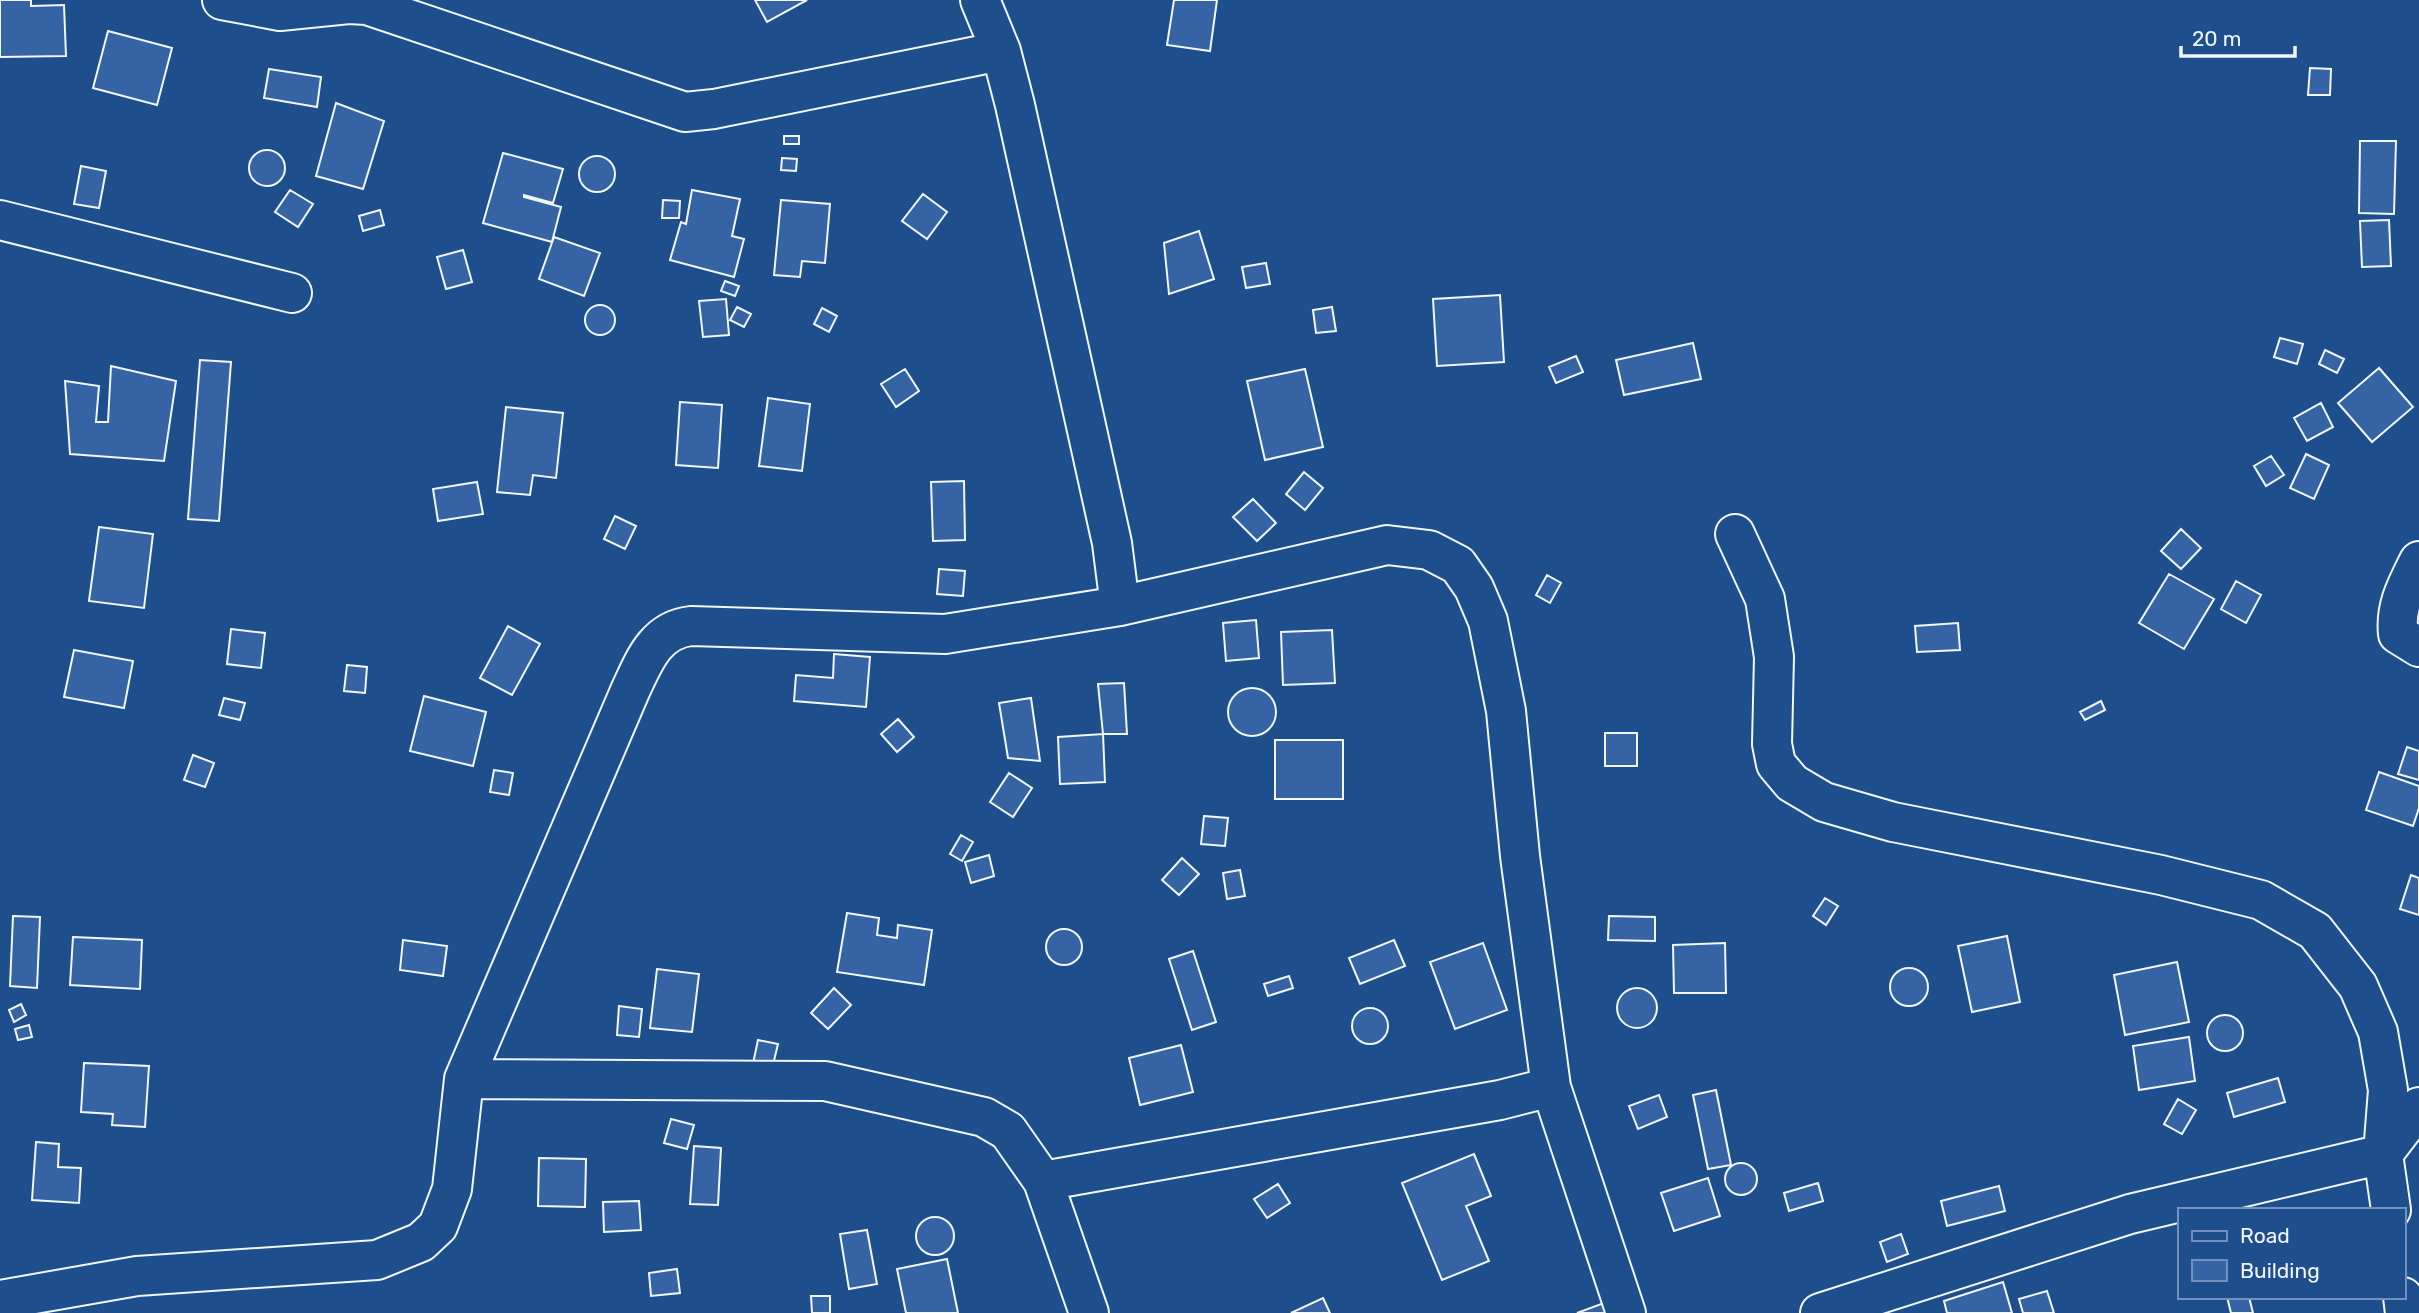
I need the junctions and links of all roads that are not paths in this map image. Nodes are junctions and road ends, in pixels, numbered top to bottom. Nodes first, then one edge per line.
1 (222, 0) edge
2 (979, 0) edge
3 (1001, 51) junction
4 (0, 220) edge
5 (292, 293) dead end
6 (1735, 534) dead end
7 (2419, 561) edge
8 (1120, 606) junction
9 (2419, 647) edge
10 (464, 1079) junction
11 (1551, 1087) junction
12 (2419, 1107) edge
13 (2383, 1154) junction
14 (1043, 1181) junction
15 (2391, 1208) edge
16 (0, 1300) edge
17 (1088, 1313) edge
18 (1626, 1313) edge
19 (1820, 1313) edge

1 - 3 street
2 - 3 street
3 - 8 street
4 - 5 street
6 - 13 street
7 - 9 street
8 - 10 street
8 - 11 street
10 - 14 street
10 - 16 street
11 - 14 street
11 - 18 street
12 - 13 street
13 - 15 street
13 - 19 street
14 - 17 street

